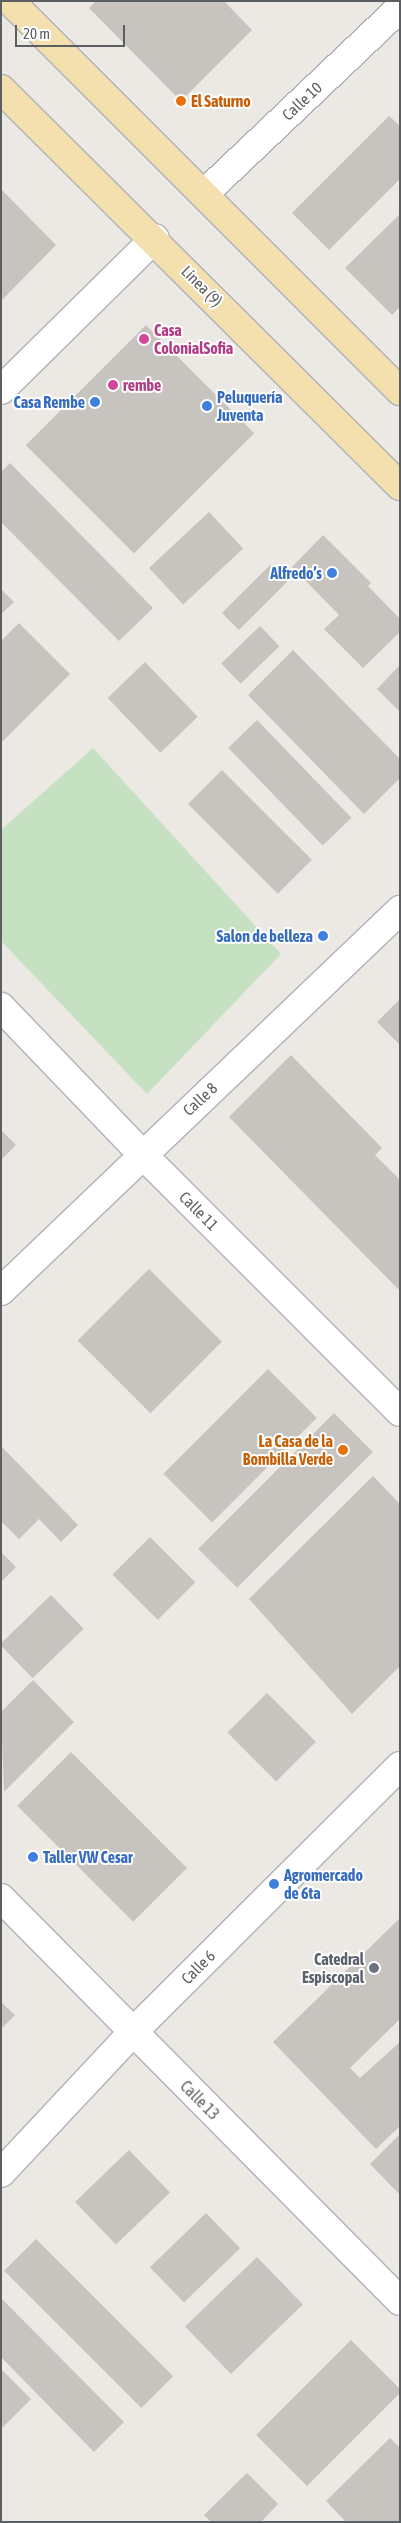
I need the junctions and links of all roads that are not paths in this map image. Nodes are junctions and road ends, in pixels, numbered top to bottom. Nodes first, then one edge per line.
1 (10, 1) edge
2 (400, 8) edge
3 (1, 89) edge
4 (204, 193) junction
5 (155, 238) junction
6 (1, 390) edge
7 (400, 390) edge
8 (400, 486) edge
9 (400, 910) edge
10 (1, 1007) edge
11 (142, 1154) junction
12 (1, 1291) edge
13 (400, 1412) edge
14 (400, 1766) edge
15 (1, 1898) edge
16 (134, 2032) junction
17 (1, 2173) edge
18 (400, 2301) edge

1 - 4 main road
2 - 4 street, Calle 10
3 - 5 main road, Línea (9)
4 - 7 main road
5 - 6 street
5 - 8 main road, Línea (9)
9 - 11 street, Calle 8
10 - 11 street, Calle 11
11 - 12 street, Calle 8
11 - 13 street, Calle 11
14 - 16 street, Calle 6
15 - 16 street, Calle 13
16 - 17 street, Calle 6
16 - 18 street, Calle 13

